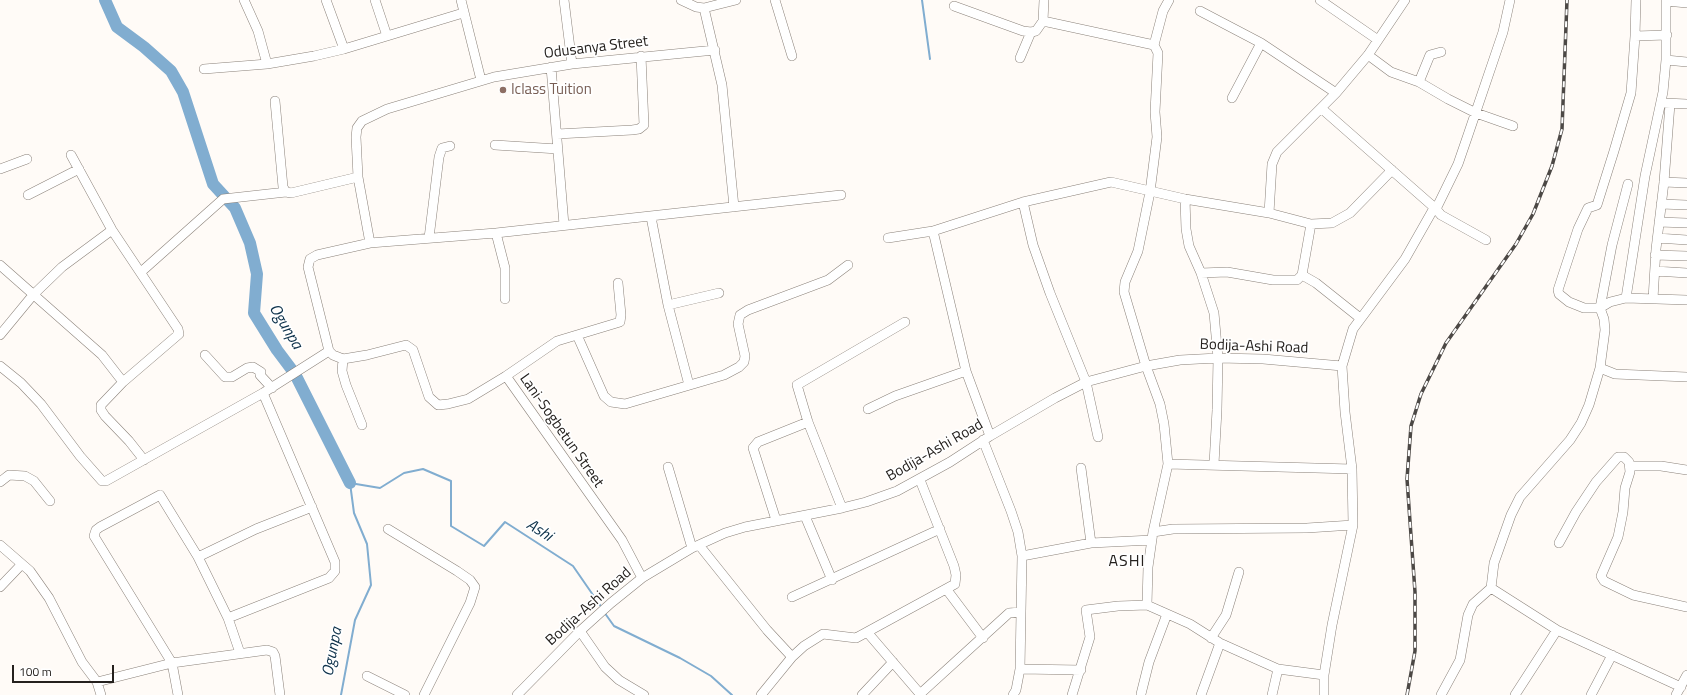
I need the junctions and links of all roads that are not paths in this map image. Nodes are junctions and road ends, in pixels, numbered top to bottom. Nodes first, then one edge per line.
1 (244, 0) edge
2 (326, 0) edge
3 (375, 0) edge
4 (460, 0) edge
5 (564, 0) edge
6 (681, 0) edge
7 (736, 0) edge
8 (774, 0) edge
9 (1044, 0) edge
10 (1168, 0) edge
11 (1320, 0) edge
12 (1405, 0) edge
13 (1510, 0) edge
14 (1636, 0) edge
15 (1666, 0) edge
16 (1687, 2) edge
17 (954, 6) dead end
18 (704, 8) junction
19 (1200, 11) dead end
20 (463, 13) junction
21 (1043, 21) junction
22 (1031, 32) junction
23 (1667, 35) junction
24 (387, 36) junction
25 (1635, 36) junction
26 (1378, 40) junction
27 (1261, 43) junction
28 (1154, 45) junction
29 (344, 49) junction
30 (715, 50) junction
31 (1441, 52) dead end
32 (1368, 55) junction
33 (641, 56) junction
34 (792, 56) dead end
35 (1020, 58) dead end
36 (1666, 60) junction
37 (1687, 62) edge
38 (267, 64) junction
39 (572, 64) junction
40 (551, 67) junction
41 (204, 69) dead end
42 (481, 80) junction
43 (1419, 82) junction
44 (1336, 93) junction
45 (1232, 98) dead end
46 (275, 101) dead end
47 (1660, 102) junction
48 (1670, 104) junction
49 (1687, 104) edge
50 (1320, 108) junction
51 (1476, 113) junction
52 (1513, 126) dead end
53 (557, 134) junction
54 (450, 146) dead end
55 (495, 146) dead end
56 (558, 149) junction
57 (71, 155) dead end
58 (27, 159) dead end
59 (0, 169) edge
60 (79, 169) junction
61 (1392, 170) junction
62 (358, 177) junction
63 (1664, 182) junction
64 (1687, 183) edge
65 (1628, 184) dead end
66 (286, 192) junction
67 (1150, 192) junction
68 (28, 195) dead end
69 (841, 195) dead end
70 (1185, 199) junction
71 (1023, 202) junction
72 (1661, 204) junction
73 (1687, 205) edge
74 (734, 207) junction
75 (1435, 208) junction
76 (1269, 213) junction
77 (651, 216) junction
78 (1659, 222) junction
79 (1687, 223) edge
80 (1311, 224) junction
81 (564, 225) junction
82 (112, 230) junction
83 (933, 231) junction
84 (496, 233) junction
85 (429, 238) junction
86 (888, 238) dead end
87 (1657, 238) junction
88 (1486, 240) dead end
89 (1687, 240) edge
90 (370, 243) junction
91 (1655, 255) junction
92 (1687, 256) edge
93 (0, 265) edge
94 (848, 265) dead end
95 (1654, 271) junction
96 (141, 272) junction
97 (1202, 273) junction
98 (1687, 273) edge
99 (1302, 276) junction
100 (618, 283) dead end
101 (719, 293) dead end
102 (33, 295) junction
103 (1626, 298) junction
104 (505, 299) dead end
105 (1653, 299) junction
106 (1687, 300) edge
107 (668, 305) junction
108 (1600, 308) junction
109 (1360, 318) junction
110 (905, 322) dead end
111 (0, 335) edge
112 (577, 335) junction
113 (329, 351) junction
114 (205, 355) dead end
115 (1218, 358) junction
116 (343, 359) junction
117 (0, 366) edge
118 (1146, 366) junction
119 (1342, 366) junction
120 (1600, 368) junction
121 (966, 371) junction
122 (506, 376) junction
123 (1687, 377) edge
124 (123, 382) junction
125 (1086, 382) junction
126 (689, 385) junction
127 (272, 388) junction
128 (263, 393) junction
129 (868, 409) dead end
130 (808, 422) junction
131 (362, 426) dead end
132 (1098, 437) dead end
133 (986, 438) junction
134 (144, 460) junction
135 (1168, 464) junction
136 (1214, 464) junction
137 (1630, 466) junction
138 (668, 467) dead end
139 (1081, 468) dead end
140 (1352, 469) junction
141 (1687, 470) edge
142 (920, 480) junction
143 (0, 482) edge
144 (50, 501) dead end
145 (312, 507) junction
146 (842, 508) junction
147 (805, 516) junction
148 (776, 520) junction
149 (1353, 524) junction
150 (388, 529) dead end
151 (940, 529) junction
152 (1152, 536) junction
153 (1091, 543) junction
154 (1559, 543) dead end
155 (0, 545) edge
156 (695, 547) junction
157 (1022, 556) junction
158 (198, 557) junction
159 (21, 565) junction
160 (1239, 572) dead end
161 (642, 578) junction
162 (832, 580) junction
163 (0, 587) edge
164 (1491, 588) junction
165 (947, 590) junction
166 (792, 598) dead end
167 (1147, 605) junction
168 (1687, 607) edge
169 (1020, 612) junction
170 (1167, 614) junction
171 (228, 618) junction
172 (1557, 630) junction
173 (580, 631) junction
174 (867, 632) junction
175 (983, 638) junction
176 (1211, 638) junction
177 (1220, 643) junction
178 (240, 653) junction
179 (1612, 655) junction
180 (792, 658) junction
181 (893, 662) junction
182 (172, 663) junction
183 (1020, 669) junction
184 (1278, 669) junction
185 (1081, 670) junction
186 (1324, 674) junction
187 (1687, 675) edge
188 (367, 676) dead end
189 (97, 682) junction
190 (1679, 691) edge
191 (921, 694) edge
192 (1141, 694) edge
193 (101, 695) edge
194 (178, 695) edge
195 (280, 695) edge
196 (405, 695) edge
197 (424, 695) edge
198 (517, 695) edge
199 (644, 695) edge
200 (761, 695) edge
201 (862, 695) edge
202 (1013, 695) edge
203 (1072, 695) edge
204 (1201, 695) edge
205 (1272, 695) edge
206 (1324, 695) edge
207 (1441, 695) edge
208 (1515, 695) edge
209 (1591, 695) edge

1 - 38 street
2 - 29 street
3 - 24 street
4 - 20 street
5 - 39 street
6 - 18 street
7 - 18 street
8 - 34 street
9 - 21 street
10 - 28 street
11 - 26 street
12 - 26 street
13 - 51 street
14 - 25 street
15 - 16 street
15 - 23 street
17 - 22 street
18 - 30 street
19 - 27 street
20 - 24 street
20 - 42 street
21 - 22 street
21 - 28 street
22 - 35 street
23 - 25 street
23 - 36 street
24 - 29 street
25 - 108 street
26 - 32 street
27 - 44 street
27 - 45 street
28 - 67 street
29 - 38 street
30 - 33 street, Odusanya Street
30 - 74 street
31 - 43 street
32 - 43 street
32 - 44 street
33 - 39 street, Odusanya Street
33 - 53 street
36 - 37 street
36 - 47 street
38 - 41 street
39 - 40 street, Odusanya Street
40 - 42 street, Odusanya Street
40 - 53 street
42 - 62 street, Odusanya Street
43 - 51 street
44 - 50 street
46 - 66 street
47 - 48 street
47 - 103 street
48 - 49 street
48 - 63 street
50 - 61 street
50 - 76 street
51 - 52 street
51 - 75 street
53 - 56 street
54 - 85 street
55 - 56 street
56 - 81 street
57 - 60 street
58 - 59 street
60 - 68 street
60 - 82 street
61 - 75 street
61 - 80 street
62 - 66 street
62 - 90 street, Odusanya Street
63 - 64 street
63 - 72 street
65 - 108 street
66 - 96 street
67 - 70 street
67 - 71 street
67 - 118 street
69 - 74 street
70 - 76 street
70 - 97 street
71 - 83 street
71 - 125 street
72 - 73 street
72 - 78 street
74 - 77 street
75 - 88 street
75 - 109 street
76 - 80 street
77 - 81 street
77 - 107 street
78 - 79 street
78 - 87 street
80 - 99 street
81 - 84 street
82 - 96 street
82 - 102 street
83 - 86 street
83 - 121 street
84 - 85 street
84 - 104 street
85 - 90 street
87 - 89 street
87 - 91 street
90 - 113 street
91 - 92 street
91 - 95 street
93 - 102 street
94 - 126 street
95 - 98 street
95 - 105 street
96 - 124 street
97 - 99 street
97 - 115 street
99 - 109 street
100 - 112 street
101 - 107 street
102 - 111 street
102 - 124 street
103 - 105 street
103 - 108 street
105 - 106 street
107 - 126 street
108 - 120 street
109 - 119 street
110 - 130 street
112 - 122 street
112 - 126 street
113 - 116 street
113 - 127 street
114 - 127 street
115 - 118 street, Bodija-Ashi Road
115 - 119 street, Bodija-Ashi Road
115 - 136 street
116 - 122 street, Lani-Sogbetun Street
116 - 131 street
117 - 134 street
118 - 125 street, Bodija-Ashi Road
118 - 135 street
119 - 140 street
120 - 123 street
120 - 164 street
121 - 129 street
121 - 133 street
122 - 161 street, Lani-Sogbetun Street
124 - 134 street
125 - 132 street
125 - 133 street, Bodija-Ashi Road
127 - 128 street
128 - 134 street
128 - 145 street
130 - 146 street
130 - 148 street
133 - 142 street, Bodija-Ashi Road
133 - 157 street
135 - 136 street
135 - 152 street
136 - 140 street
137 - 141 street
137 - 154 street
137 - 168 street
138 - 156 street
139 - 153 street
140 - 149 street
142 - 146 street, Bodija-Ashi Road
142 - 151 street
143 - 144 street
145 - 158 street
145 - 171 street
146 - 147 street, Bodija-Ashi Road
147 - 148 street, Bodija-Ashi Road
147 - 162 street
148 - 156 street, Bodija-Ashi Road
149 - 152 street
149 - 186 street
150 - 197 street
151 - 162 street
151 - 165 street
152 - 153 street
152 - 167 street
153 - 157 street
155 - 159 street
156 - 161 street, Bodija-Ashi Road
156 - 180 street
157 - 169 street
158 - 171 street
158 - 182 street
159 - 163 street
159 - 189 street
160 - 176 street
161 - 173 street, Bodija-Ashi Road
162 - 166 street
164 - 172 street
164 - 207 street
165 - 174 street
165 - 175 street
167 - 170 street
167 - 185 street
169 - 175 street
169 - 183 street
170 - 176 street
170 - 192 street
171 - 178 street
172 - 179 street
172 - 208 street
173 - 198 street, Bodija-Ashi Road
173 - 199 street
174 - 180 street
174 - 181 street
175 - 191 street
176 - 177 street
177 - 184 street
177 - 204 street
178 - 182 street
178 - 195 street
179 - 190 street
179 - 209 street
180 - 200 street
181 - 191 street
181 - 201 street
182 - 189 street
182 - 194 street
183 - 185 street
183 - 202 street
184 - 186 street
184 - 205 street
185 - 203 street
186 - 206 street
187 - 190 street
188 - 196 street
189 - 193 street

